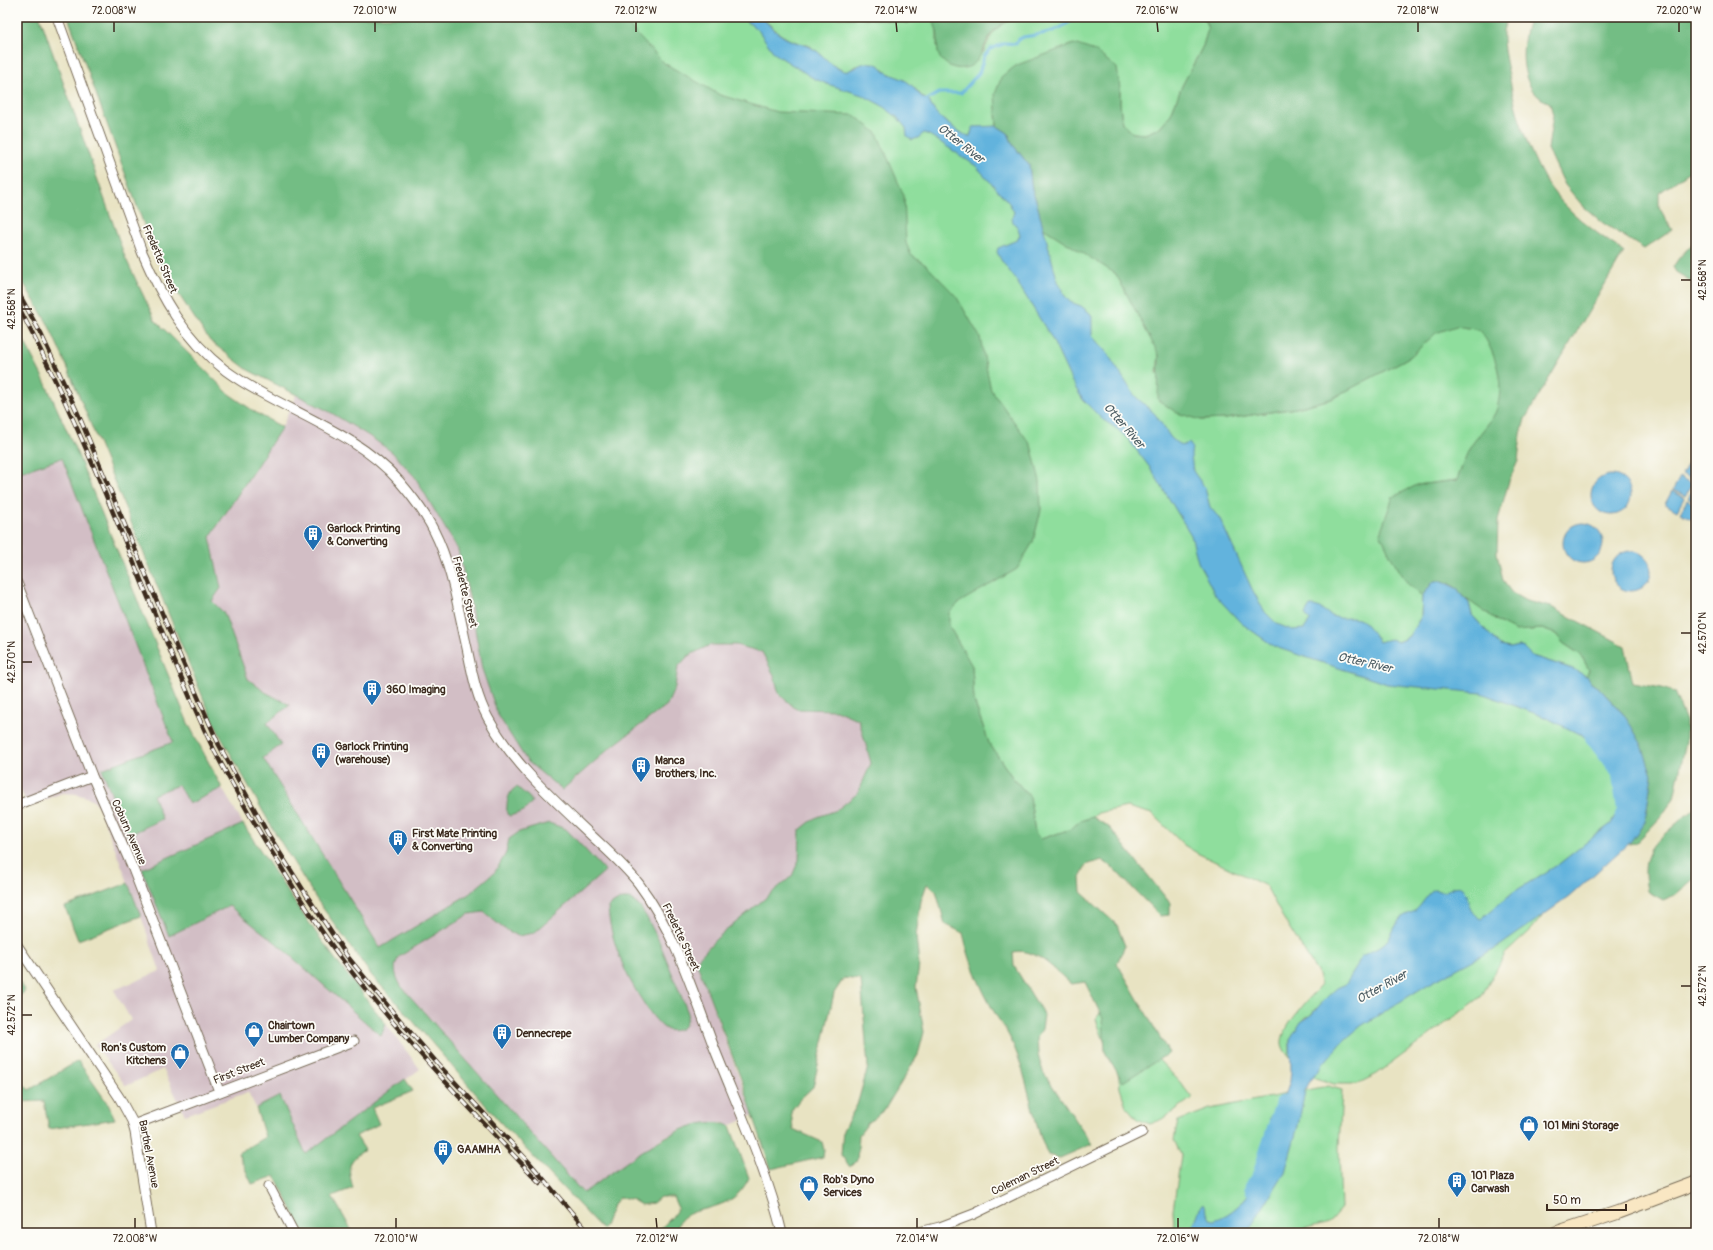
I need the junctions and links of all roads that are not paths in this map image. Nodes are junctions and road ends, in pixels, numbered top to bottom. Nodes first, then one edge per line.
1 (57, 17) edge
2 (17, 583) edge
3 (92, 776) junction
4 (17, 805) edge
5 (17, 945) edge
6 (354, 1041) dead end
7 (219, 1091) junction
8 (133, 1125) junction
9 (1142, 1132) dead end
10 (1696, 1184) edge
11 (268, 1186) dead end
12 (151, 1233) edge
13 (294, 1233) edge
14 (782, 1233) edge
15 (915, 1233) edge
16 (1556, 1233) edge

1 - 14 street, Fredette Street
2 - 3 street, Coburn Avenue
3 - 4 street
3 - 7 street, Coburn Avenue
5 - 8 street, Barthel Avenue
6 - 7 street, First Street
7 - 8 street, First Street
8 - 12 street, Barthel Avenue
9 - 15 street, Coleman Street
10 - 16 main road
11 - 13 street

